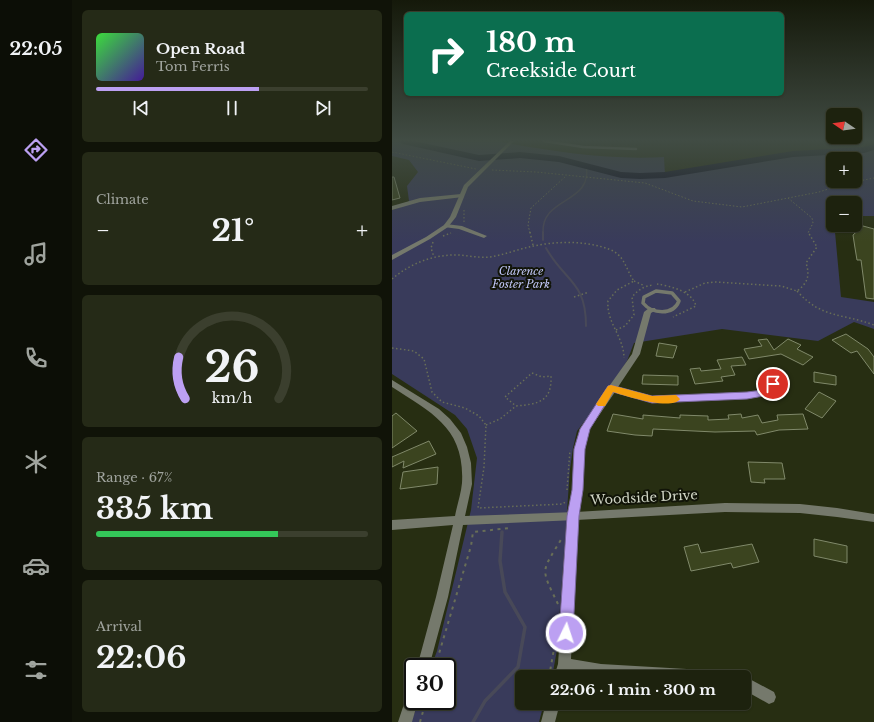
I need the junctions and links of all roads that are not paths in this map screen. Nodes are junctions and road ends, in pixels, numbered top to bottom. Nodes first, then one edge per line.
1 (477, 175) edge
2 (461, 196) junction
3 (392, 208) edge
4 (446, 226) junction
5 (484, 236) dead end
6 (392, 258) edge
7 (652, 310) junction
8 (781, 375) dead end
9 (392, 382) edge
10 (611, 388) junction
11 (573, 516) junction
12 (874, 518) edge
13 (459, 520) junction
14 (392, 525) edge
15 (425, 658) edge
16 (564, 664) junction
17 (562, 670) edge
18 (601, 670) edge
19 (751, 687) edge
20 (769, 697) dead end
21 (409, 710) edge
22 (551, 710) edge
23 (405, 722) edge
24 (548, 722) edge

1 - 2 street
2 - 3 street
2 - 4 street
4 - 5 street
4 - 6 street
7 - 7 lane
7 - 10 street
8 - 10 street
9 - 13 street
10 - 11 street
11 - 12 street, Woodside Drive
11 - 13 street, Woodside Drive
11 - 16 street
13 - 14 street, Woodside Drive
13 - 15 street
16 - 17 street
16 - 18 street
19 - 20 street
21 - 23 street
22 - 24 street

